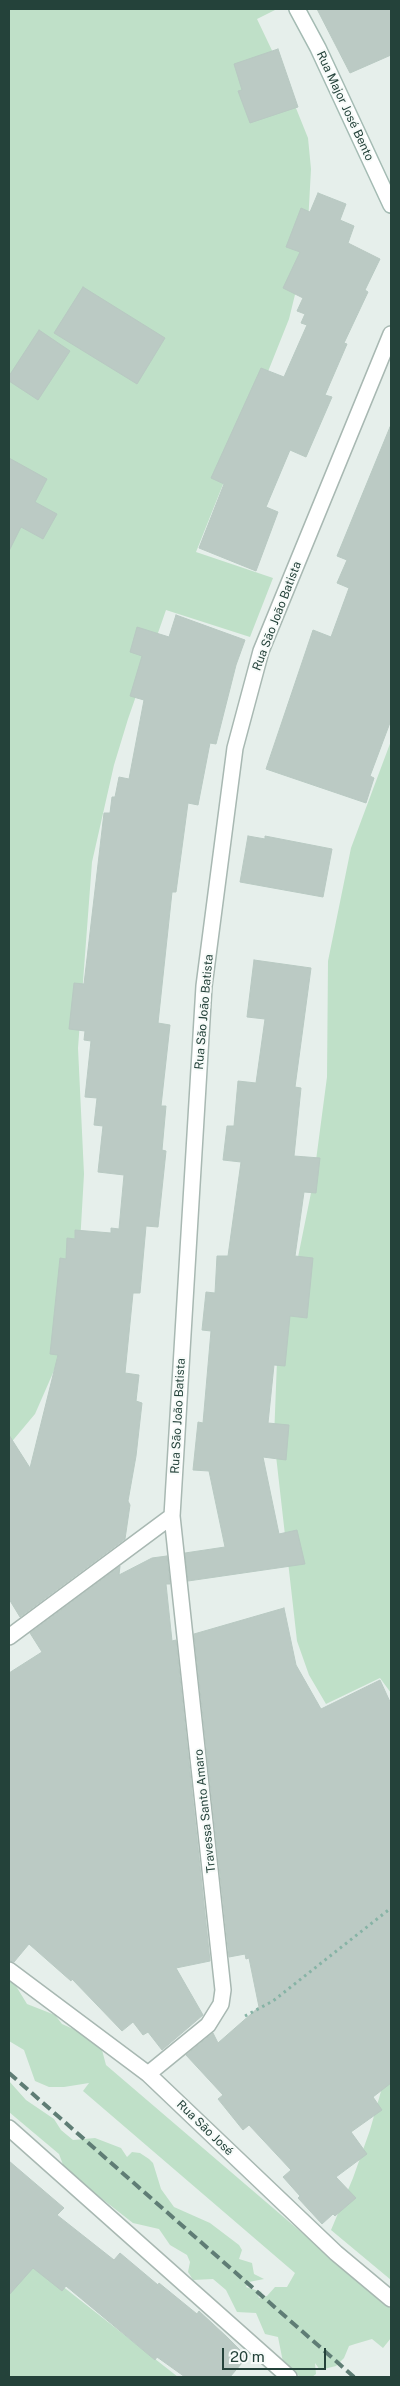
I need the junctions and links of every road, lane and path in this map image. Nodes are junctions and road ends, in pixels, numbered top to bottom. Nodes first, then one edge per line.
1 (297, 9) edge
2 (391, 205) edge
3 (391, 334) edge
4 (172, 1516) junction
5 (9, 1637) edge
6 (391, 1908) edge
7 (9, 1970) edge
8 (208, 2025) junction
9 (148, 2074) junction
10 (9, 2128) edge
11 (391, 2300) edge
12 (289, 2377) edge

1 - 2 street, Rua Major José Bento
3 - 4 street, Rua São João Batista
4 - 5 street
4 - 8 street, Travessa Santo Amaro
6 - 8 path
7 - 9 street, Rua São José
8 - 9 street, Travessa Santo Amaro
9 - 11 street, Rua São José
10 - 12 street

